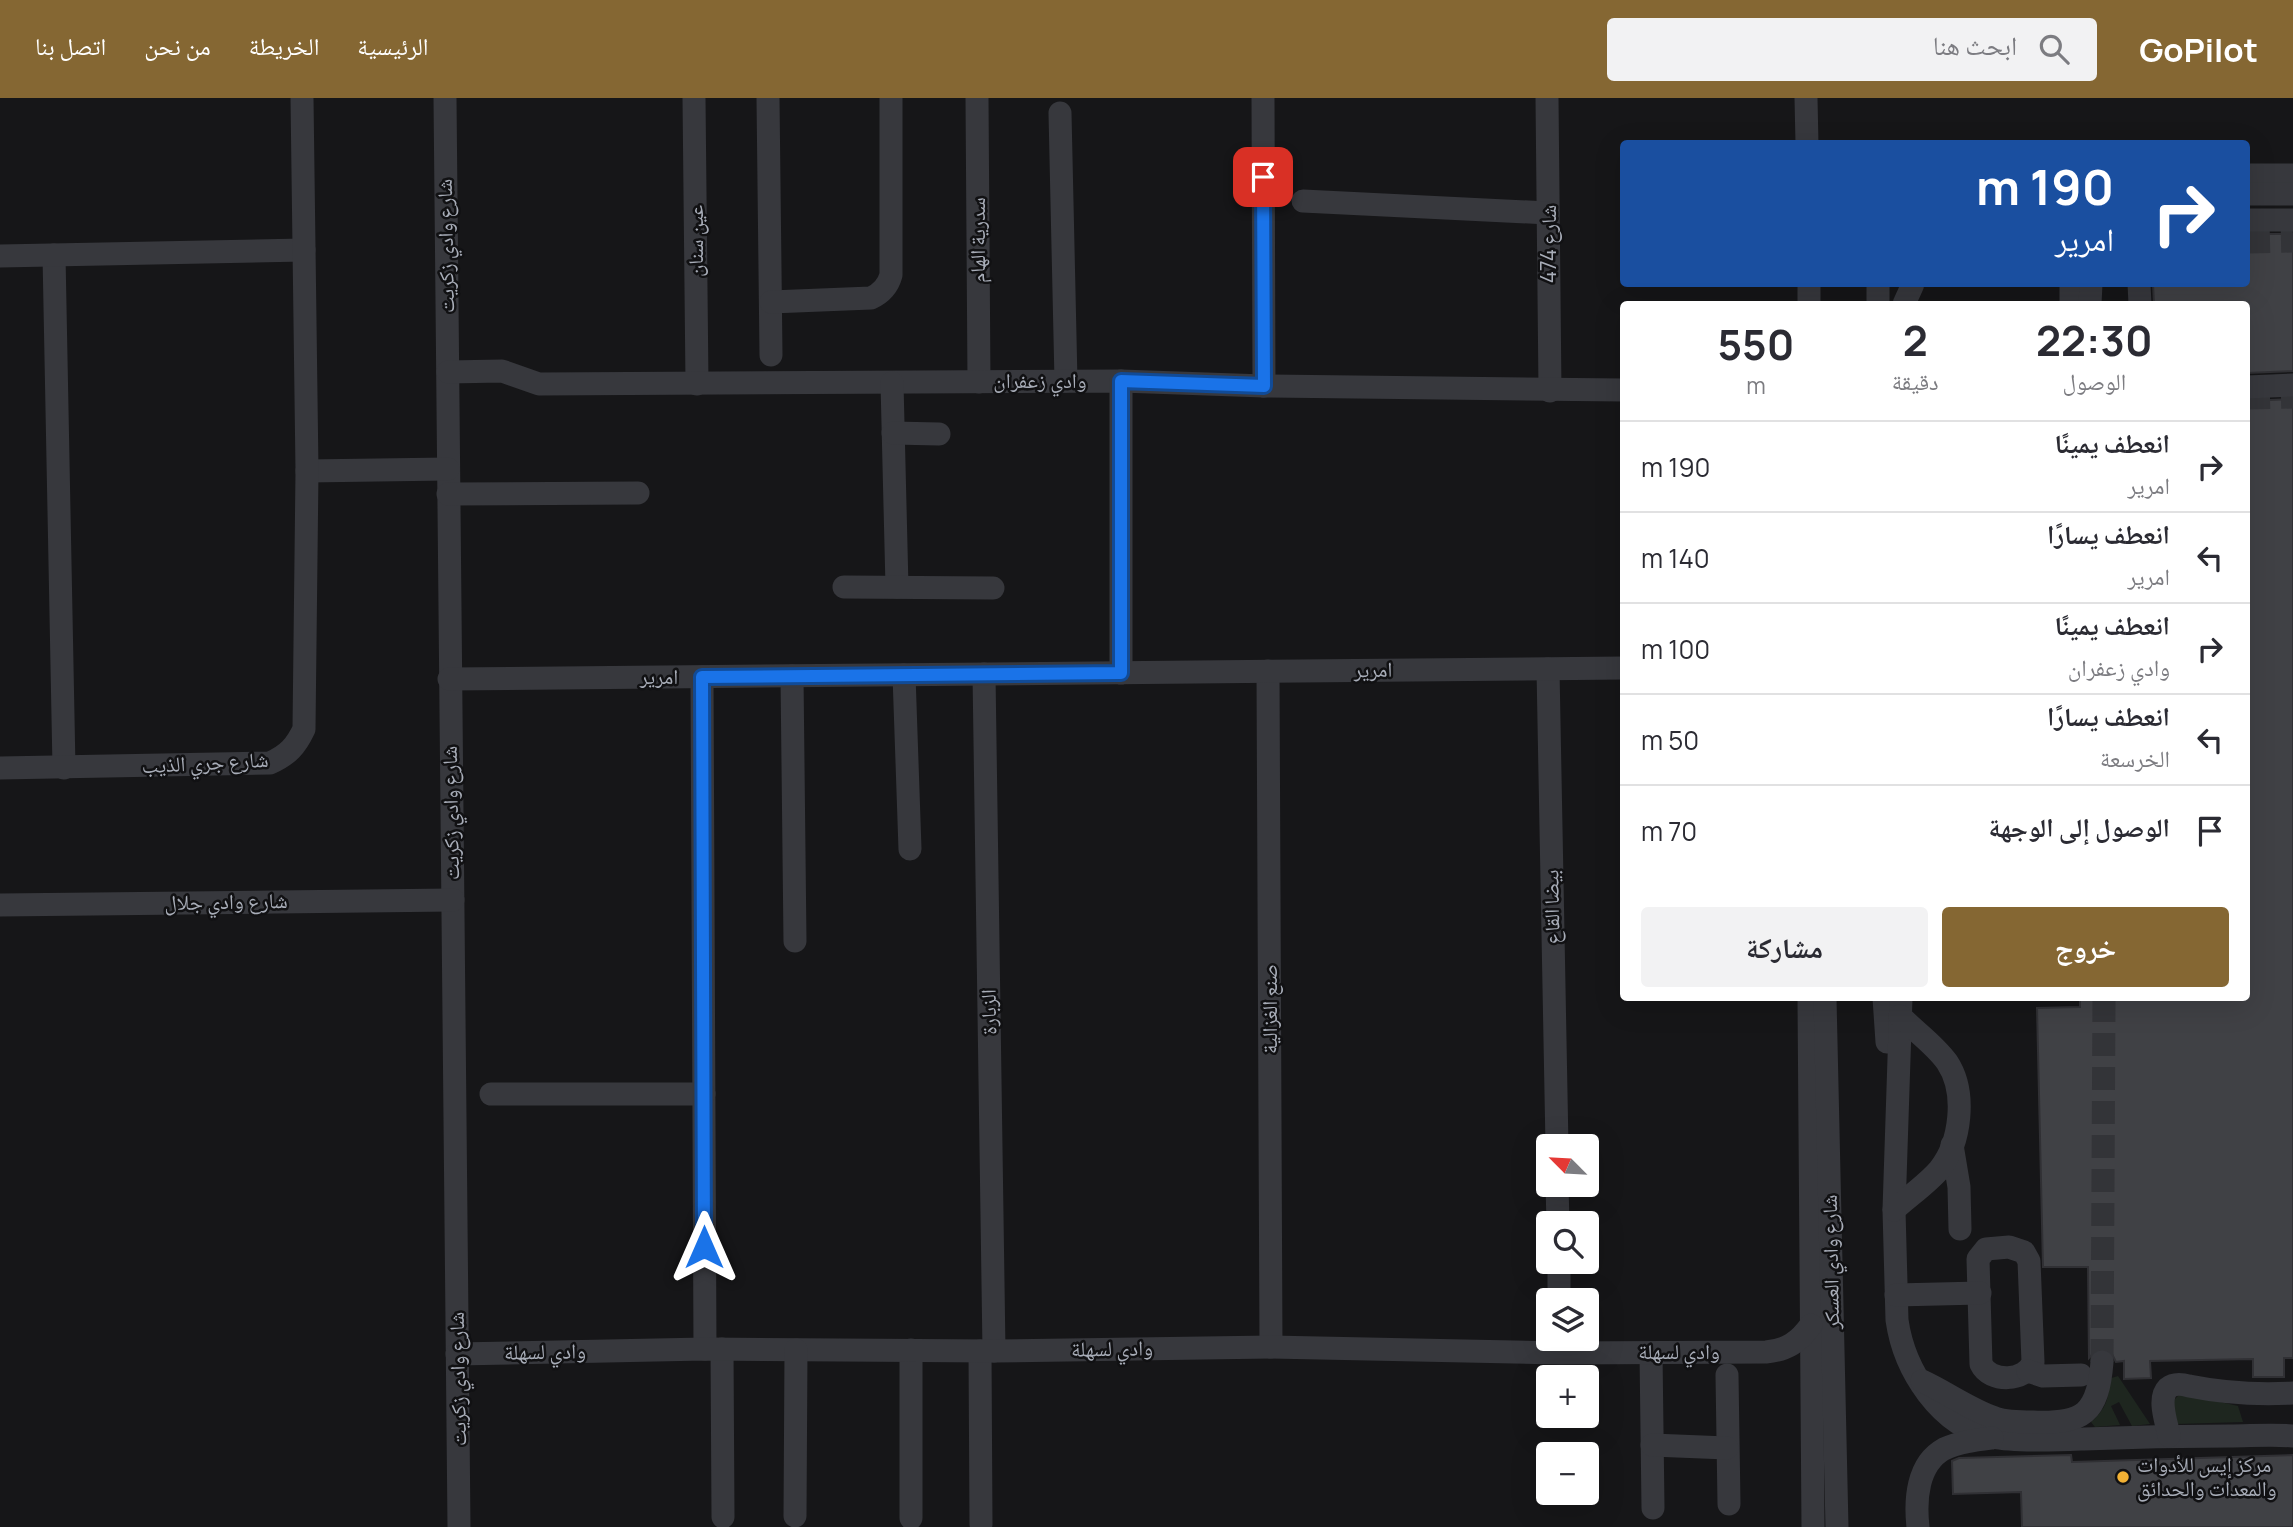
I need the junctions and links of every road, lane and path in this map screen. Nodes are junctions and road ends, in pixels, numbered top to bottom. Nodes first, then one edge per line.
1 (302, 98) edge
2 (445, 98) edge
3 (694, 98) edge
4 (768, 98) edge
5 (891, 98) edge
6 (977, 98) edge
7 (1263, 98) edge
8 (1547, 98) edge
9 (1806, 98) edge
10 (1060, 113) dead end
11 (1807, 140) edge
12 (2250, 175) edge
13 (2293, 175) edge
14 (2250, 194) edge
15 (2293, 194) edge
16 (1303, 201) dead end
17 (1548, 213) junction
18 (2293, 219) edge
19 (2250, 220) edge
20 (304, 250) junction
21 (54, 255) junction
22 (0, 256) edge
23 (771, 302) junction
24 (771, 355) dead end
25 (447, 372) junction
26 (1066, 381) junction
27 (1121, 381) junction
28 (979, 382) junction
29 (892, 383) junction
30 (697, 384) junction
31 (2293, 384) edge
32 (1264, 386) junction
33 (2250, 387) edge
34 (1620, 390) edge
35 (1550, 391) junction
36 (893, 433) junction
37 (939, 434) dead end
38 (449, 468) junction
39 (307, 471) junction
40 (638, 493) dead end
41 (449, 494) junction
42 (844, 587) dead end
43 (897, 587) junction
44 (993, 588) dead end
45 (1620, 668) edge
46 (1548, 669) junction
47 (1268, 671) junction
48 (1121, 673) junction
49 (984, 674) junction
50 (904, 675) junction
51 (792, 676) junction
52 (702, 677) junction
53 (449, 679) junction
54 (0, 768) edge
55 (64, 768) junction
56 (910, 849) dead end
57 (453, 900) junction
58 (0, 905) edge
59 (795, 941) dead end
60 (1809, 1001) edge
61 (1825, 1001) edge
62 (1884, 1001) edge
63 (1901, 1007) edge
64 (1899, 1067) junction
65 (491, 1094) dead end
66 (704, 1094) junction
67 (1556, 1134) edge
68 (1952, 1145) junction
69 (1894, 1210) junction
70 (1960, 1229) dead end
71 (1980, 1293) junction
72 (1896, 1296) junction
73 (1811, 1325) junction
74 (1536, 1346) edge
75 (1272, 1347) junction
76 (713, 1349) junction
77 (1599, 1349) edge
78 (796, 1350) junction
79 (911, 1350) junction
80 (987, 1351) junction
81 (1766, 1352) junction
82 (1651, 1353) junction
83 (457, 1354) junction
84 (2102, 1362) tunnel mouth
85 (2028, 1371) junction
86 (1727, 1375) dead end
87 (2081, 1375) dead end
88 (1811, 1376) junction
89 (1916, 1378) junction
90 (2293, 1393) edge
91 (2169, 1436) junction
92 (2293, 1436) edge
93 (1993, 1437) junction
94 (1652, 1445) junction
95 (1727, 1448) junction
96 (1729, 1504) dead end
97 (1653, 1507) dead end
98 (796, 1516) dead end
99 (723, 1517) dead end
100 (911, 1518) dead end
101 (981, 1524) dead end
102 (459, 1527) edge
103 (1813, 1527) edge
104 (1837, 1527) edge
105 (1919, 1527) edge

1 - 20 street, شارع جري الذيب
2 - 25 street, شارع وادي زكريت
3 - 30 street, عين سنان
4 - 23 street
5 - 23 street
6 - 28 street, سدرية الهام
7 - 32 street
8 - 17 street, شارع 474
9 - 11 street
10 - 26 street
12 - 13 street
14 - 15 street
16 - 17 street
17 - 35 street, شارع 474
18 - 19 street
20 - 21 street
20 - 39 street, شارع جري الذيب
21 - 22 street
21 - 55 street
23 - 24 street
25 - 30 street, وادي زعفران
25 - 38 street, شارع وادي زكريت
26 - 27 street, وادي زعفران
26 - 28 street, وادي زعفران
27 - 32 street, وادي زعفران
27 - 48 street
28 - 29 street, وادي زعفران
29 - 30 street, وادي زعفران
29 - 36 street
31 - 33 street
32 - 35 street, وادي زعفران
34 - 35 street, وادي زعفران
36 - 37 street
36 - 43 street
38 - 39 street
38 - 41 street, شارع وادي زكريت
39 - 55 street, شارع جري الذيب
40 - 41 street
41 - 53 street, شارع وادي زكريت
42 - 43 street
43 - 44 street
45 - 46 street, امرير
46 - 47 street, امرير
46 - 67 street, بيضا القاع
47 - 48 street, امرير
47 - 75 street, صنع الغزالية
48 - 49 street, امرير
49 - 50 street, امرير
49 - 80 street, الزبارة
50 - 51 street, امرير
50 - 56 street
51 - 52 street, امرير
51 - 59 street
52 - 53 street, امرير
52 - 66 street
53 - 57 street, شارع وادي زكريت
54 - 55 street, شارع جري الذيب
57 - 58 street, شارع وادي جلال
57 - 83 street, شارع وادي زكريت
60 - 73 street, شارع وادي العسكر
61 - 104 street, شارع وادي العسكر
62 - 64 street
63 - 64 street
63 - 68 street
64 - 69 street
65 - 66 street
66 - 76 street
68 - 69 street
68 - 70 street
69 - 72 street
71 - 72 street
71 - 85 street
71 - 85 street
72 - 89 street
73 - 81 street, وادي لسهلة
73 - 88 street, شارع وادي العسكر
74 - 75 street, وادي لسهلة
75 - 80 street, وادي لسهلة
76 - 78 street, وادي لسهلة
76 - 83 street, وادي لسهلة
76 - 99 street
77 - 82 street, وادي لسهلة
78 - 79 street, وادي لسهلة
78 - 98 street
79 - 80 street, وادي لسهلة
79 - 100 street
80 - 101 street, الزبارة
81 - 82 street, وادي لسهلة
81 - 88 street, وادي لسهلة
82 - 94 street
83 - 102 street, شارع وادي زكريت
84 - 89 street
85 - 87 street
86 - 95 street
88 - 103 street, شارع وادي العسكر
89 - 93 street
90 - 91 street
91 - 92 street
91 - 93 street
93 - 105 street
94 - 95 street
94 - 97 street
95 - 96 street

